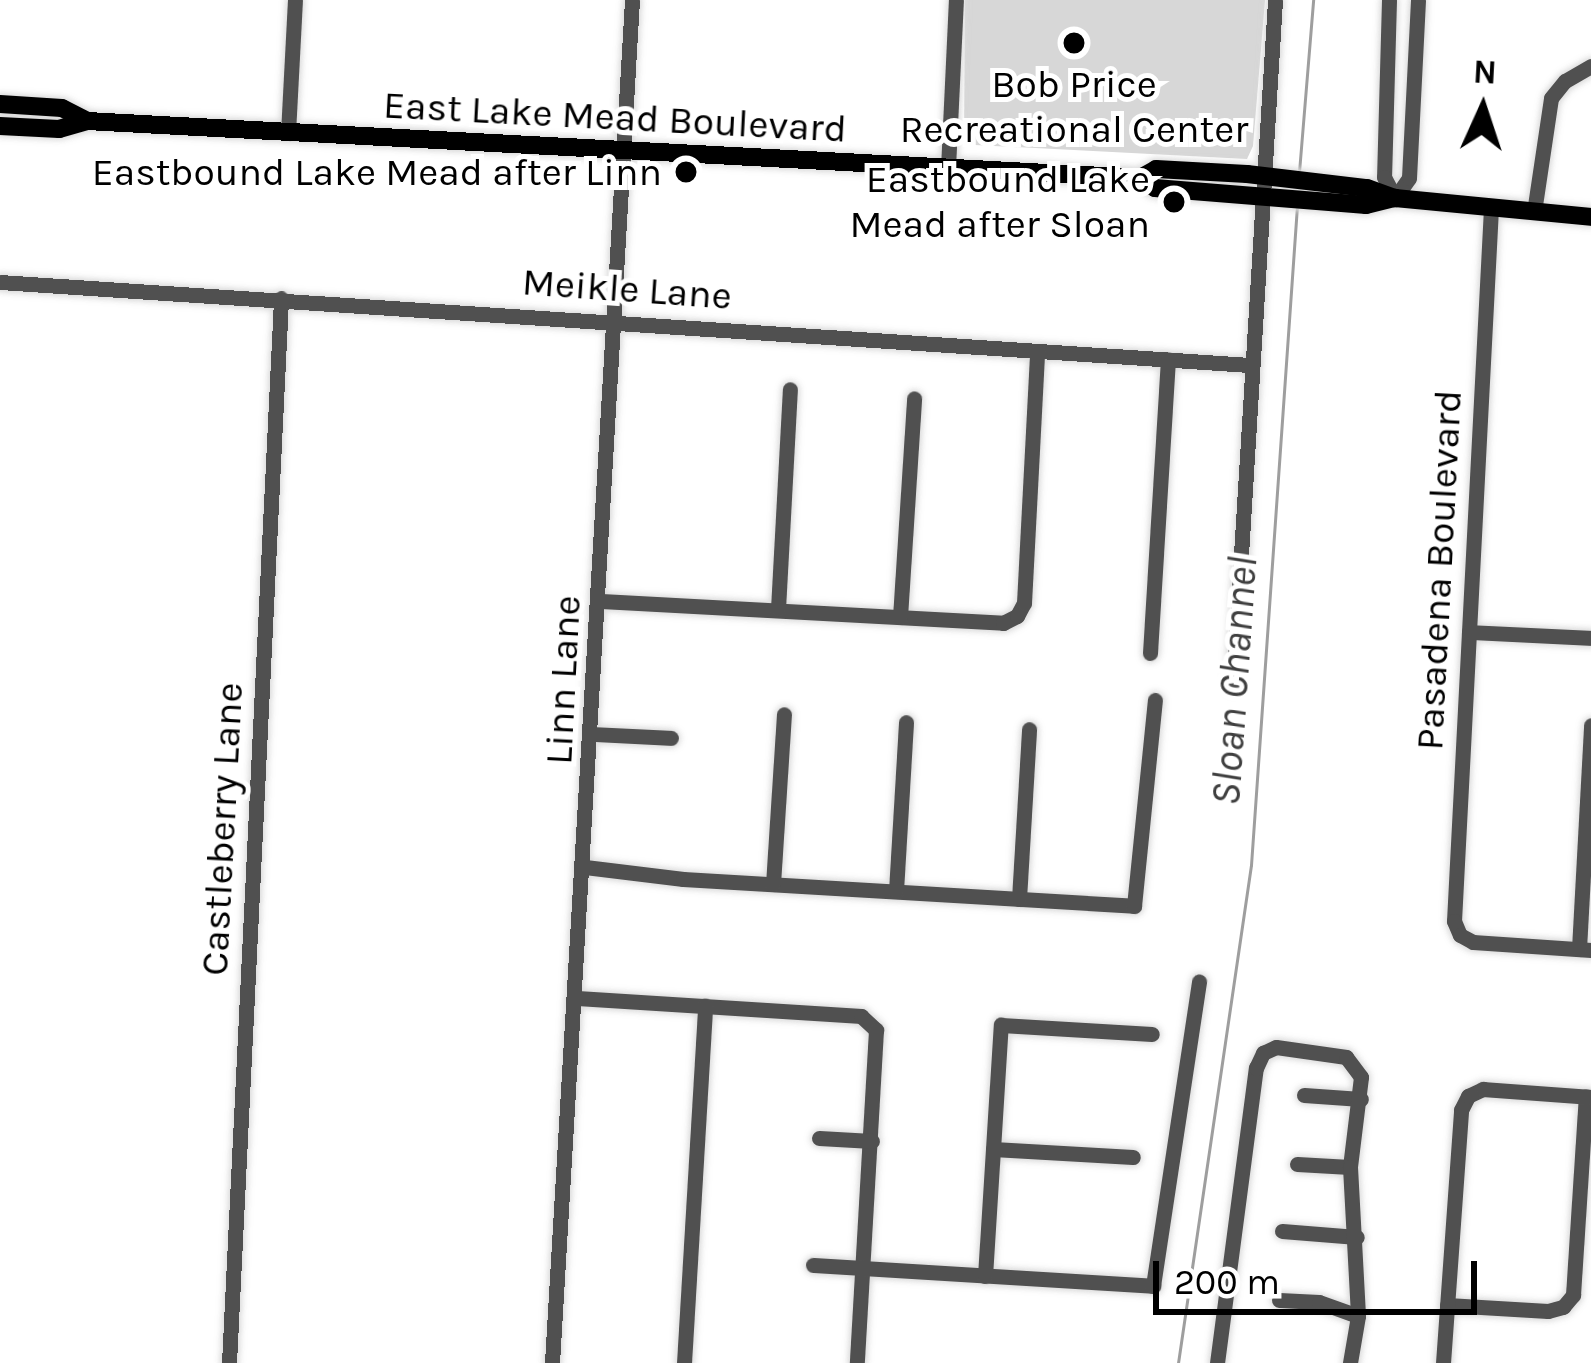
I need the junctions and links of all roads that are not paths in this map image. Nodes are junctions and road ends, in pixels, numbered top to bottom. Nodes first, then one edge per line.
1 (295, 0) edge
2 (632, 0) edge
3 (956, 0) edge
4 (1275, 0) edge
5 (1389, 0) edge
6 (1418, 0) edge
7 (1591, 66) edge
8 (0, 104) edge
9 (87, 121) junction
10 (0, 126) edge
11 (288, 133) junction
12 (622, 151) junction
13 (947, 168) junction
14 (1271, 186) junction
15 (1395, 198) junction
16 (1491, 208) junction
17 (1534, 212) junction
18 (1591, 217) edge
19 (0, 282) edge
20 (281, 298) junction
21 (612, 323) junction
22 (1037, 351) junction
23 (1168, 360) junction
24 (1250, 364) junction
25 (790, 388) dead end
26 (914, 398) dead end
27 (601, 601) junction
28 (778, 609) junction
29 (900, 616) junction
30 (1469, 632) junction
31 (1591, 638) edge
32 (1150, 653) dead end
33 (1232, 685) dead end
34 (1155, 700) dead end
35 (784, 714) dead end
36 (906, 722) dead end
37 (1591, 725) edge
38 (1029, 729) dead end
39 (593, 734) junction
40 (671, 738) dead end
41 (585, 867) junction
42 (773, 884) junction
43 (896, 892) junction
44 (1019, 899) junction
45 (1585, 950) edge
46 (1199, 981) dead end
47 (577, 998) junction
48 (705, 1006) junction
49 (1152, 1034) dead end
50 (1304, 1095) dead end
51 (1588, 1096) edge
52 (1361, 1099) junction
53 (819, 1138) dead end
54 (872, 1141) junction
55 (993, 1149) junction
56 (1133, 1157) dead end
57 (1297, 1164) dead end
58 (1350, 1167) junction
59 (1282, 1232) dead end
60 (1358, 1237) junction
61 (813, 1265) dead end
62 (863, 1268) junction
63 (985, 1276) junction
64 (1279, 1300) dead end
65 (1447, 1305) junction
66 (1358, 1316) junction
67 (229, 1363) edge
68 (552, 1363) edge
69 (684, 1363) edge
70 (857, 1363) edge
71 (1217, 1363) edge
72 (1349, 1363) edge
73 (1443, 1363) edge

1 - 11 street
2 - 12 street, Linn Lane
3 - 13 street
4 - 14 street
5 - 15 street
6 - 15 street
7 - 17 street
8 - 9 main road, East Lake Mead Boulevard
9 - 10 main road, East Lake Mead Boulevard
9 - 11 main road, East Lake Mead Boulevard
11 - 12 main road, East Lake Mead Boulevard
12 - 13 main road, East Lake Mead Boulevard
12 - 21 street, Linn Lane
13 - 14 main road, East Lake Mead Boulevard
14 - 15 main road, East Lake Mead Boulevard
14 - 24 street
15 - 16 main road, East Lake Mead Boulevard
16 - 17 main road, East Lake Mead Boulevard
16 - 30 street, Pasadena Boulevard
17 - 18 main road, East Lake Mead Boulevard
19 - 20 street, Meikle Lane
20 - 21 street, Meikle Lane
20 - 67 street, Castleberry Lane
21 - 22 street, Meikle Lane
21 - 27 street, Linn Lane
22 - 23 street, Meikle Lane
22 - 29 street
23 - 24 street, Meikle Lane
23 - 32 street
24 - 33 street
25 - 28 street
26 - 29 street
27 - 28 street
27 - 39 street, Linn Lane
28 - 29 street
30 - 31 street
30 - 45 street, Pasadena Boulevard
34 - 44 street
35 - 42 street
36 - 43 street
37 - 45 street
38 - 44 street
39 - 40 street
39 - 41 street, Linn Lane
41 - 42 street
41 - 47 street, Linn Lane
42 - 43 street
43 - 44 street
46 - 63 street
47 - 48 street
47 - 68 street, Linn Lane
48 - 54 street
48 - 69 street
49 - 55 street
50 - 52 street
51 - 65 street
51 - 65 street
52 - 58 street
52 - 71 street
53 - 54 street
54 - 62 street
55 - 56 street
55 - 63 street
57 - 58 street
58 - 60 street
59 - 60 street
60 - 66 street
61 - 62 street
62 - 63 street
62 - 70 street
64 - 66 street
65 - 73 street
66 - 72 street

